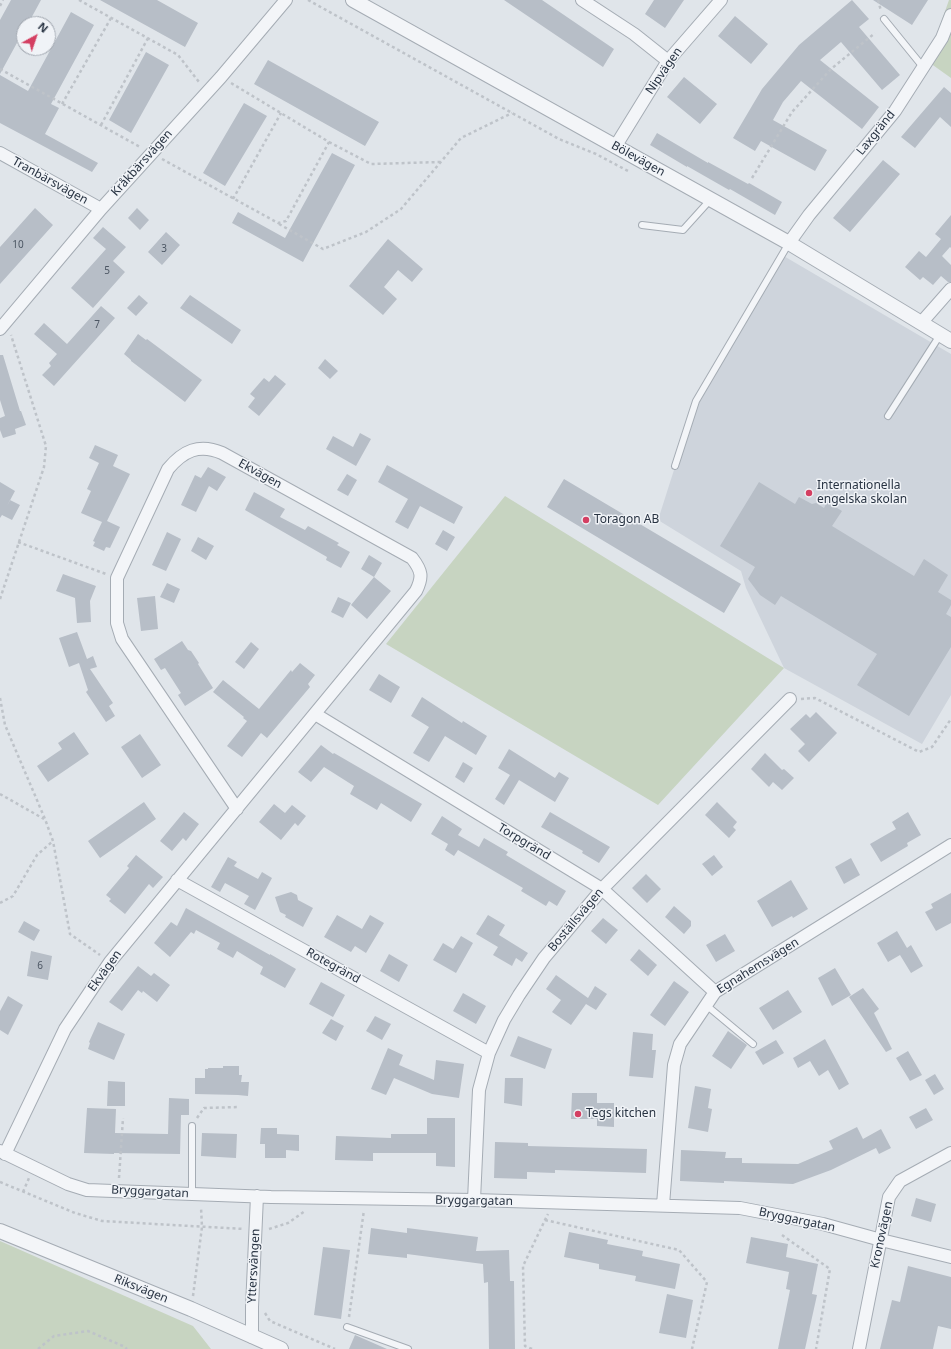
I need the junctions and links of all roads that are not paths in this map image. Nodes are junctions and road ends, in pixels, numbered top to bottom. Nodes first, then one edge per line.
1 (286, 0) edge
2 (353, 0) edge
3 (582, 0) edge
4 (721, 0) edge
5 (951, 15) edge
6 (884, 19) dead end
7 (668, 60) junction
8 (923, 67) junction
9 (615, 146) junction
10 (0, 153) edge
11 (711, 199) junction
12 (101, 209) junction
13 (642, 224) dead end
14 (789, 243) junction
15 (951, 289) edge
16 (921, 323) junction
17 (3, 325) edge
18 (946, 338) edge
19 (888, 416) dead end
20 (675, 466) dead end
21 (790, 699) road end
22 (315, 714) junction
23 (237, 809) junction
24 (951, 845) edge
25 (177, 880) junction
26 (602, 889) junction
27 (715, 992) junction
28 (706, 1005) junction
29 (753, 1044) dead end
30 (489, 1053) junction
31 (192, 1126) road end
32 (3, 1152) edge
33 (951, 1153) edge
34 (197, 1194) junction
35 (257, 1196) junction
36 (474, 1200) junction
37 (663, 1205) junction
38 (0, 1231) edge
39 (881, 1240) junction
40 (951, 1257) edge
41 (347, 1327) road end
42 (252, 1337) junction
43 (281, 1349) edge
44 (408, 1349) edge
45 (859, 1349) edge

1 - 12 street, Kråkbärsvägen
2 - 9 street, Bölevägen
3 - 7 street
4 - 7 street, Nipvägen
5 - 8 street, Laxgränd
6 - 8 lane
7 - 9 street, Nipvägen
8 - 14 street, Laxgränd
9 - 11 street, Bölevägen
10 - 12 street, Tranbärsvägen
11 - 13 lane
11 - 14 street, Bölevägen
12 - 17 street, Kråkbärsvägen
14 - 16 street, Bölevägen
14 - 20 lane
15 - 16 street
16 - 18 street, Bölevägen
18 - 19 lane
21 - 26 street, Boställsvägen
22 - 23 street, Ekvägen
22 - 23 street, Ekvägen
22 - 26 street, Torpgränd
23 - 25 street, Ekvägen
24 - 27 street, Egnahemsvägen
25 - 30 street, Rotegränd
25 - 32 street, Ekvägen
26 - 27 street, Torpgränd
26 - 30 street, Boställsvägen
27 - 28 street, Egnahemsvägen
28 - 29 lane
28 - 37 street, Egnahemsvägen
30 - 36 street, Boställsvägen
31 - 34 lane
32 - 34 street, Bryggargatan
33 - 39 street, Kronovägen
34 - 35 street, Bryggargatan
35 - 36 street, Bryggargatan
35 - 42 street, Yttersvängen
36 - 37 street, Bryggargatan
37 - 39 street, Bryggargatan
38 - 42 street, Riksvägen
39 - 40 street, Bryggargatan
39 - 45 street, Kronovägen
41 - 44 lane
42 - 43 street, Riksvägen

